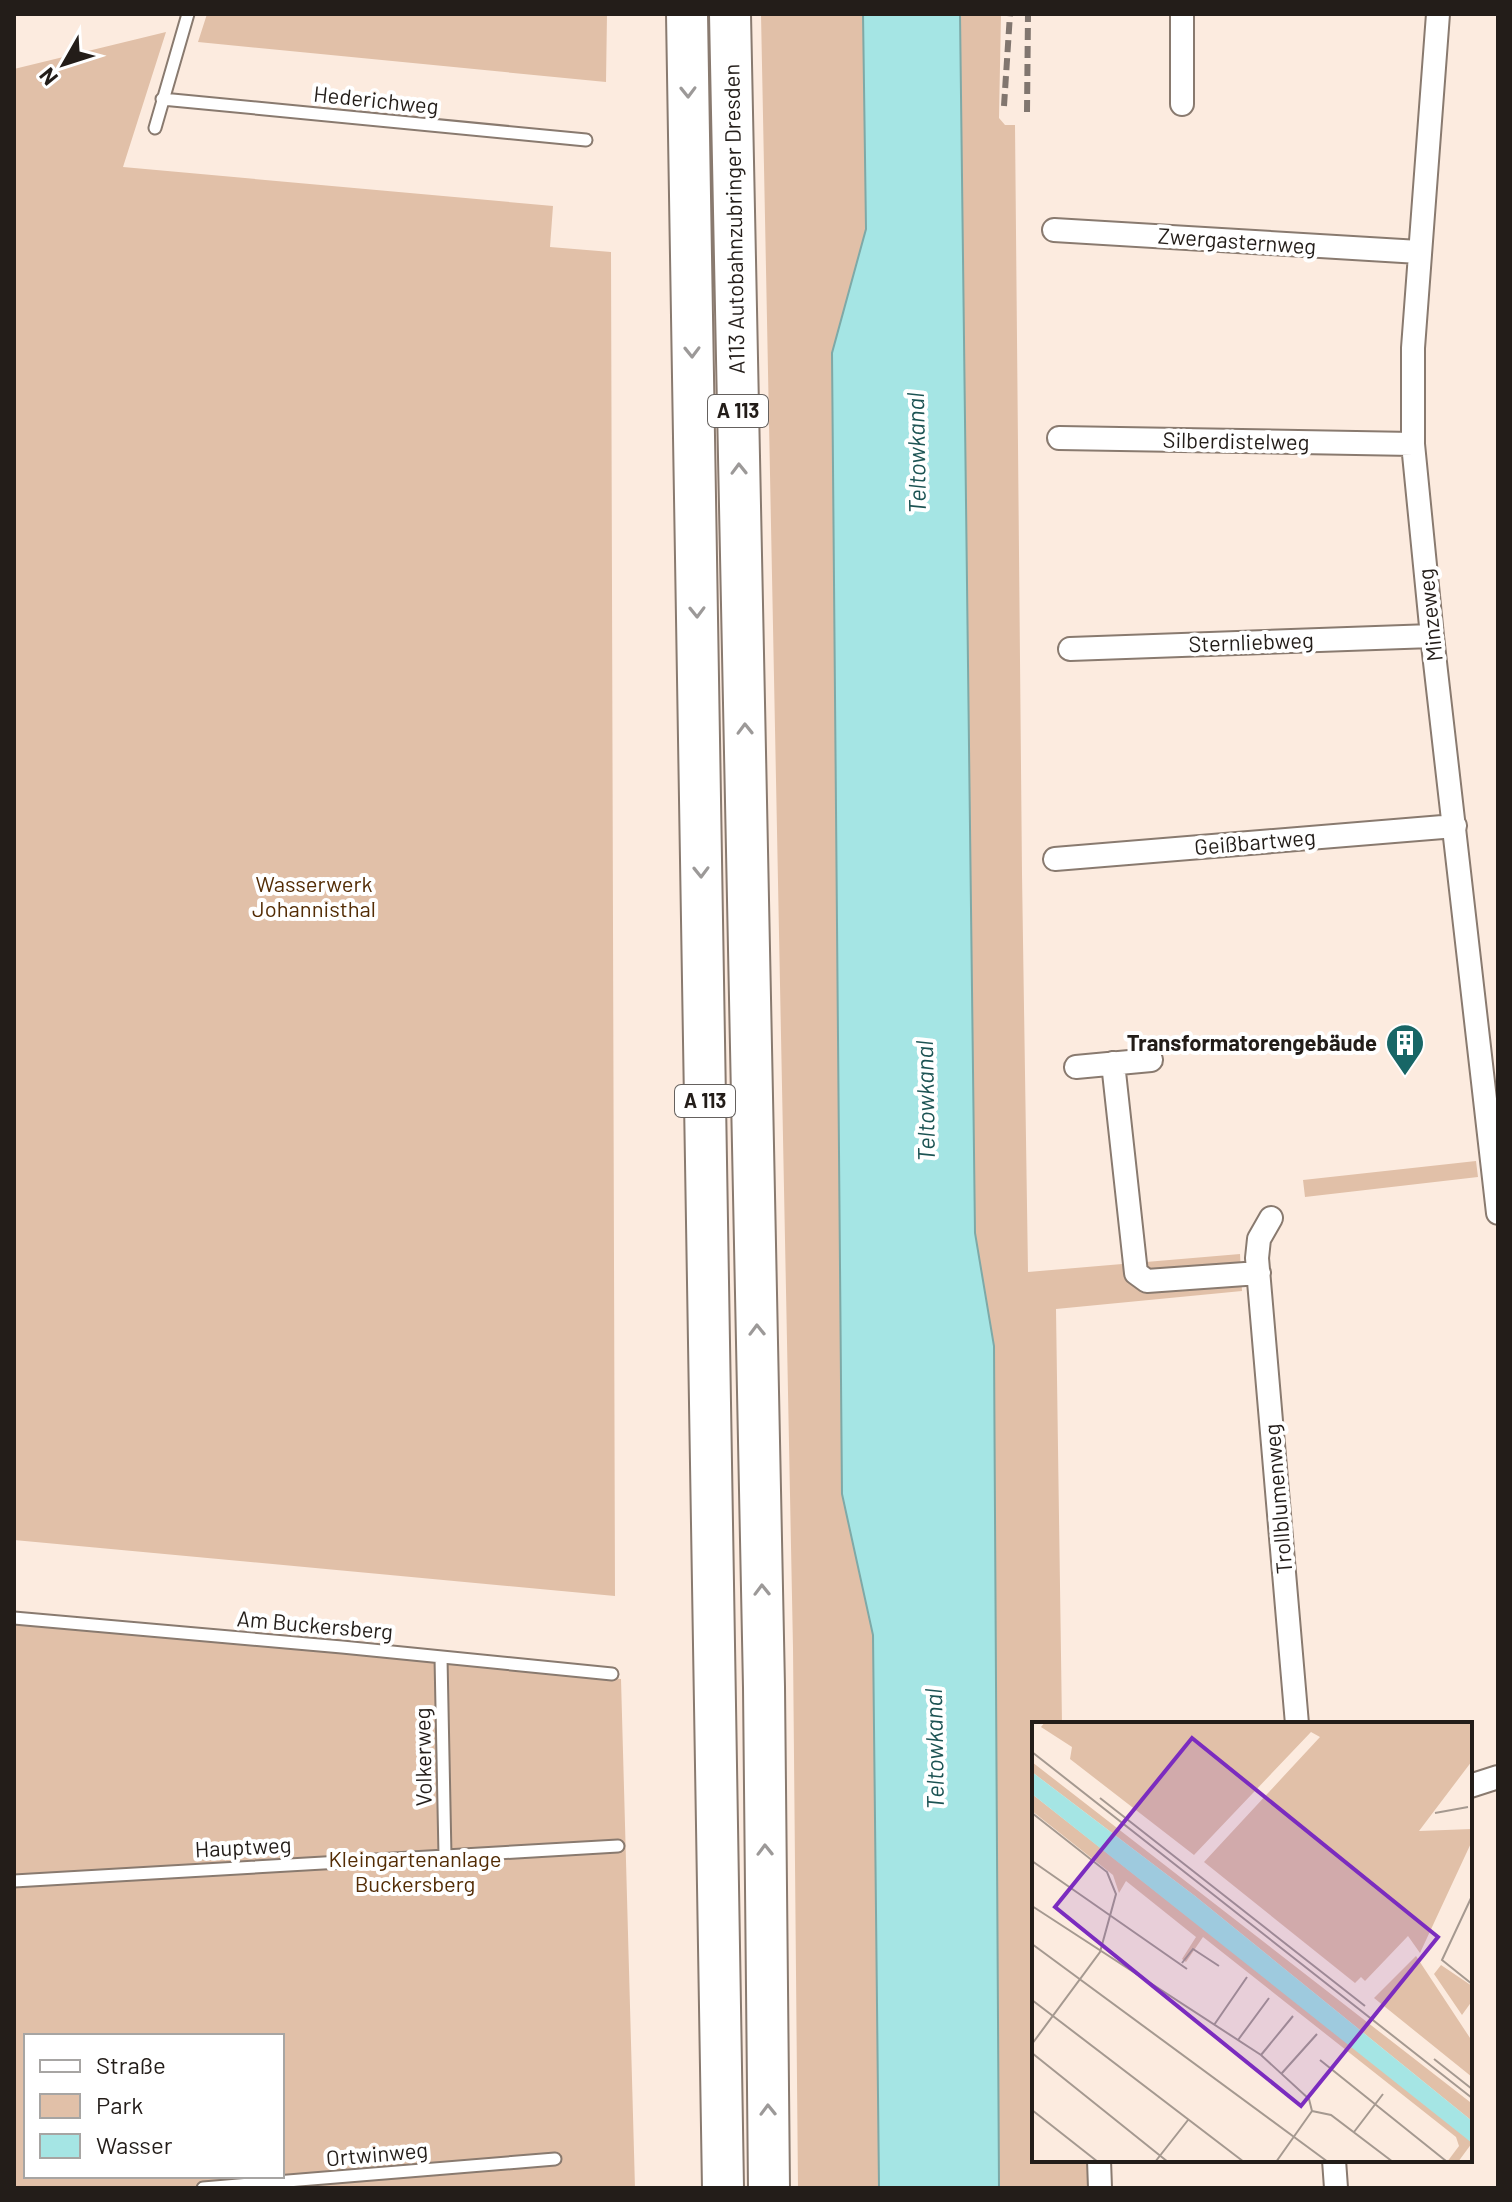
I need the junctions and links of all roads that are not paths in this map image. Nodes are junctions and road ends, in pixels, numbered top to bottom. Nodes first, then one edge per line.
1 (188, 14) edge
2 (687, 14) edge
3 (730, 14) edge
4 (1182, 14) edge
5 (1438, 14) edge
6 (162, 99) junction
7 (1182, 104) dead end
8 (155, 128) dead end
9 (586, 140) dead end
10 (1054, 230) dead end
11 (1419, 252) junction
12 (1059, 438) dead end
13 (1413, 444) junction
14 (1432, 636) junction
15 (1070, 649) dead end
16 (1455, 826) junction
17 (1055, 859) dead end
18 (1151, 1060) dead end
19 (1113, 1063) junction
20 (1076, 1067) dead end
21 (1498, 1213) edge
22 (1271, 1218) dead end
23 (1259, 1273) junction
24 (14, 1618) edge
25 (441, 1658) junction
26 (612, 1674) dead end
27 (1297, 1722) edge
28 (1498, 1777) edge
29 (1472, 1785) edge
30 (618, 1846) dead end
31 (445, 1856) junction
32 (14, 1881) edge
33 (555, 2159) dead end
34 (1099, 2162) edge
35 (1334, 2162) edge
36 (203, 2188) edge
37 (723, 2188) edge
38 (769, 2188) edge
39 (1100, 2188) edge
40 (1336, 2188) edge

1 - 6 lane
2 -> 37 highway, A 113
38 -> 3 highway, A113 Autobahnzubringer Dresden / A 113
4 - 7 street
5 - 11 street, Minzeweg
6 - 8 lane
6 - 9 lane, Hederichweg
10 - 11 street, Zwergasternweg
11 - 13 street, Minzeweg
12 - 13 street, Silberdistelweg
13 - 14 street, Minzeweg
14 - 15 street, Sternliebweg
14 - 16 street, Minzeweg
16 - 17 street, Geißbartweg
16 - 21 street, Minzeweg
18 - 19 street
19 - 20 street
19 - 23 street
22 - 23 street, Trollblumenweg
23 - 27 street, Trollblumenweg
24 - 25 lane, Am Buckersberg
25 - 26 lane, Am Buckersberg
25 - 31 lane, Volkerweg
28 - 29 street
30 - 31 lane, Hauptweg
31 - 32 lane, Hauptweg
33 - 36 lane, Ortwinweg
34 - 39 street
35 - 40 street

